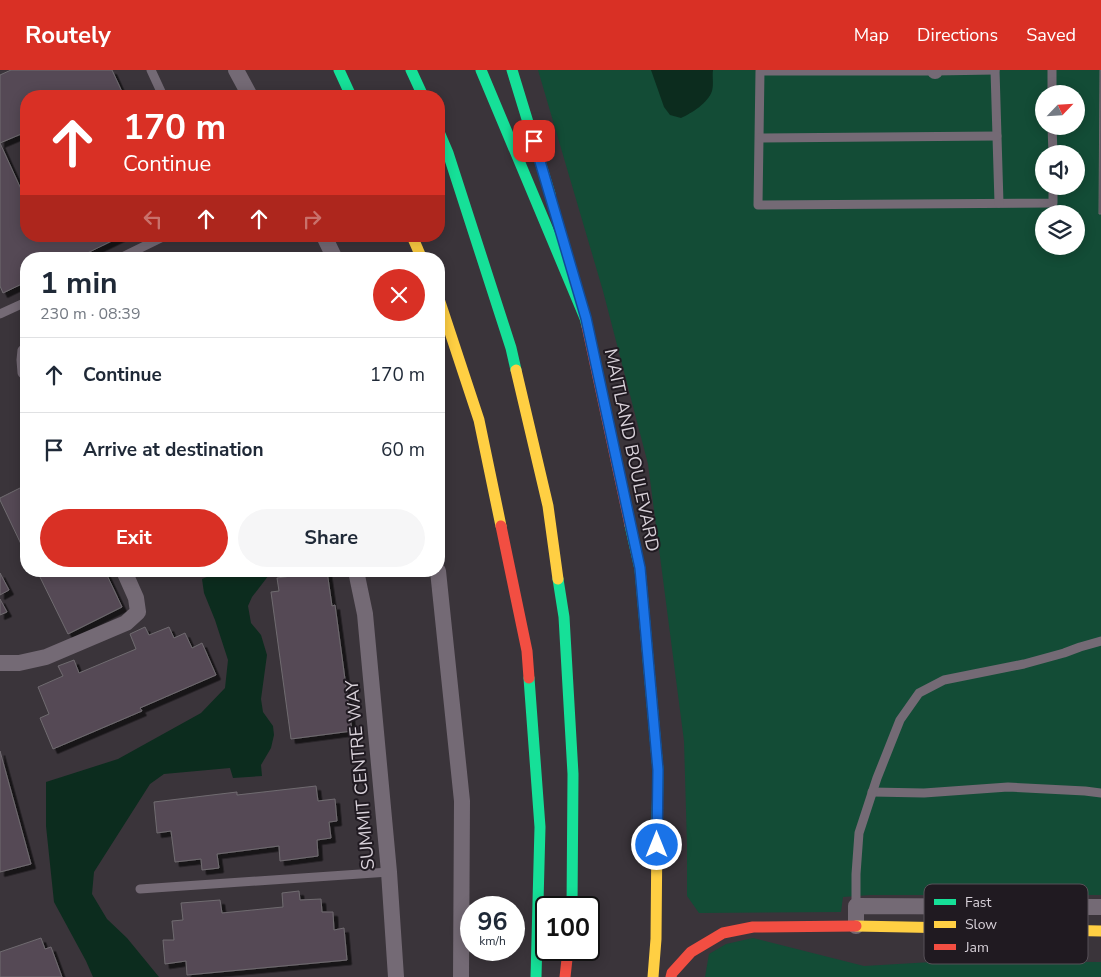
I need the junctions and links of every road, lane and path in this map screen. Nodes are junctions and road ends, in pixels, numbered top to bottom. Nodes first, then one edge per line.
1 (151, 70) edge
2 (236, 70) edge
3 (339, 70) edge
4 (411, 70) edge
5 (481, 70) edge
6 (512, 70) edge
7 (995, 70) edge
8 (1052, 70) edge
9 (935, 71) edge
10 (1052, 85) edge
11 (159, 90) edge
12 (247, 90) edge
13 (348, 90) edge
14 (420, 90) edge
15 (997, 136) junction
16 (760, 138) junction
17 (445, 146) edge
18 (1053, 195) edge
19 (999, 203) junction
20 (553, 204) dead end
21 (561, 233) dead end
22 (153, 242) edge
23 (132, 252) edge
24 (20, 305) edge
25 (0, 314) edge
26 (445, 317) edge
27 (586, 318) junction
28 (127, 577) edge
29 (357, 577) edge
30 (439, 577) edge
31 (1100, 642) edge
32 (0, 663) edge
33 (872, 792) junction
34 (1101, 793) edge
35 (389, 872) junction
36 (140, 889) dead end
37 (572, 896) edge
38 (856, 906) junction
39 (924, 906) edge
40 (1088, 907) edge
41 (1101, 907) edge
42 (856, 926) junction
43 (924, 927) edge
44 (1088, 931) edge
45 (1101, 931) edge
46 (567, 961) edge
47 (396, 977) edge
48 (461, 977) edge
49 (536, 977) edge
50 (565, 977) edge
51 (653, 977) edge
52 (671, 977) edge

1 - 11 lane
2 - 12 street
3 - 13 main road
4 - 14 main road
5 - 27 main road, MAITLAND BOULEVARD
6 - 20 main road
7 - 9 lane
7 - 15 lane
8 - 10 lane
9 - 16 lane
15 - 16 lane
15 - 19 lane
16 - 19 lane
17 - 37 main road
18 - 19 lane
21 - 27 main road
22 - 23 lane
24 - 25 lane
26 - 49 main road
27 - 51 main road, MAITLAND BOULEVARD
28 - 32 street
29 - 35 street, SUMMIT CENTRE WAY
30 - 48 street
31 - 33 lane
33 - 34 lane
33 - 38 lane
35 - 36 lane
35 - 47 street, SUMMIT CENTRE WAY
38 - 39 street
38 - 42 street
40 - 41 street
42 - 43 main road
42 - 52 main road
44 - 45 main road
46 - 50 main road

